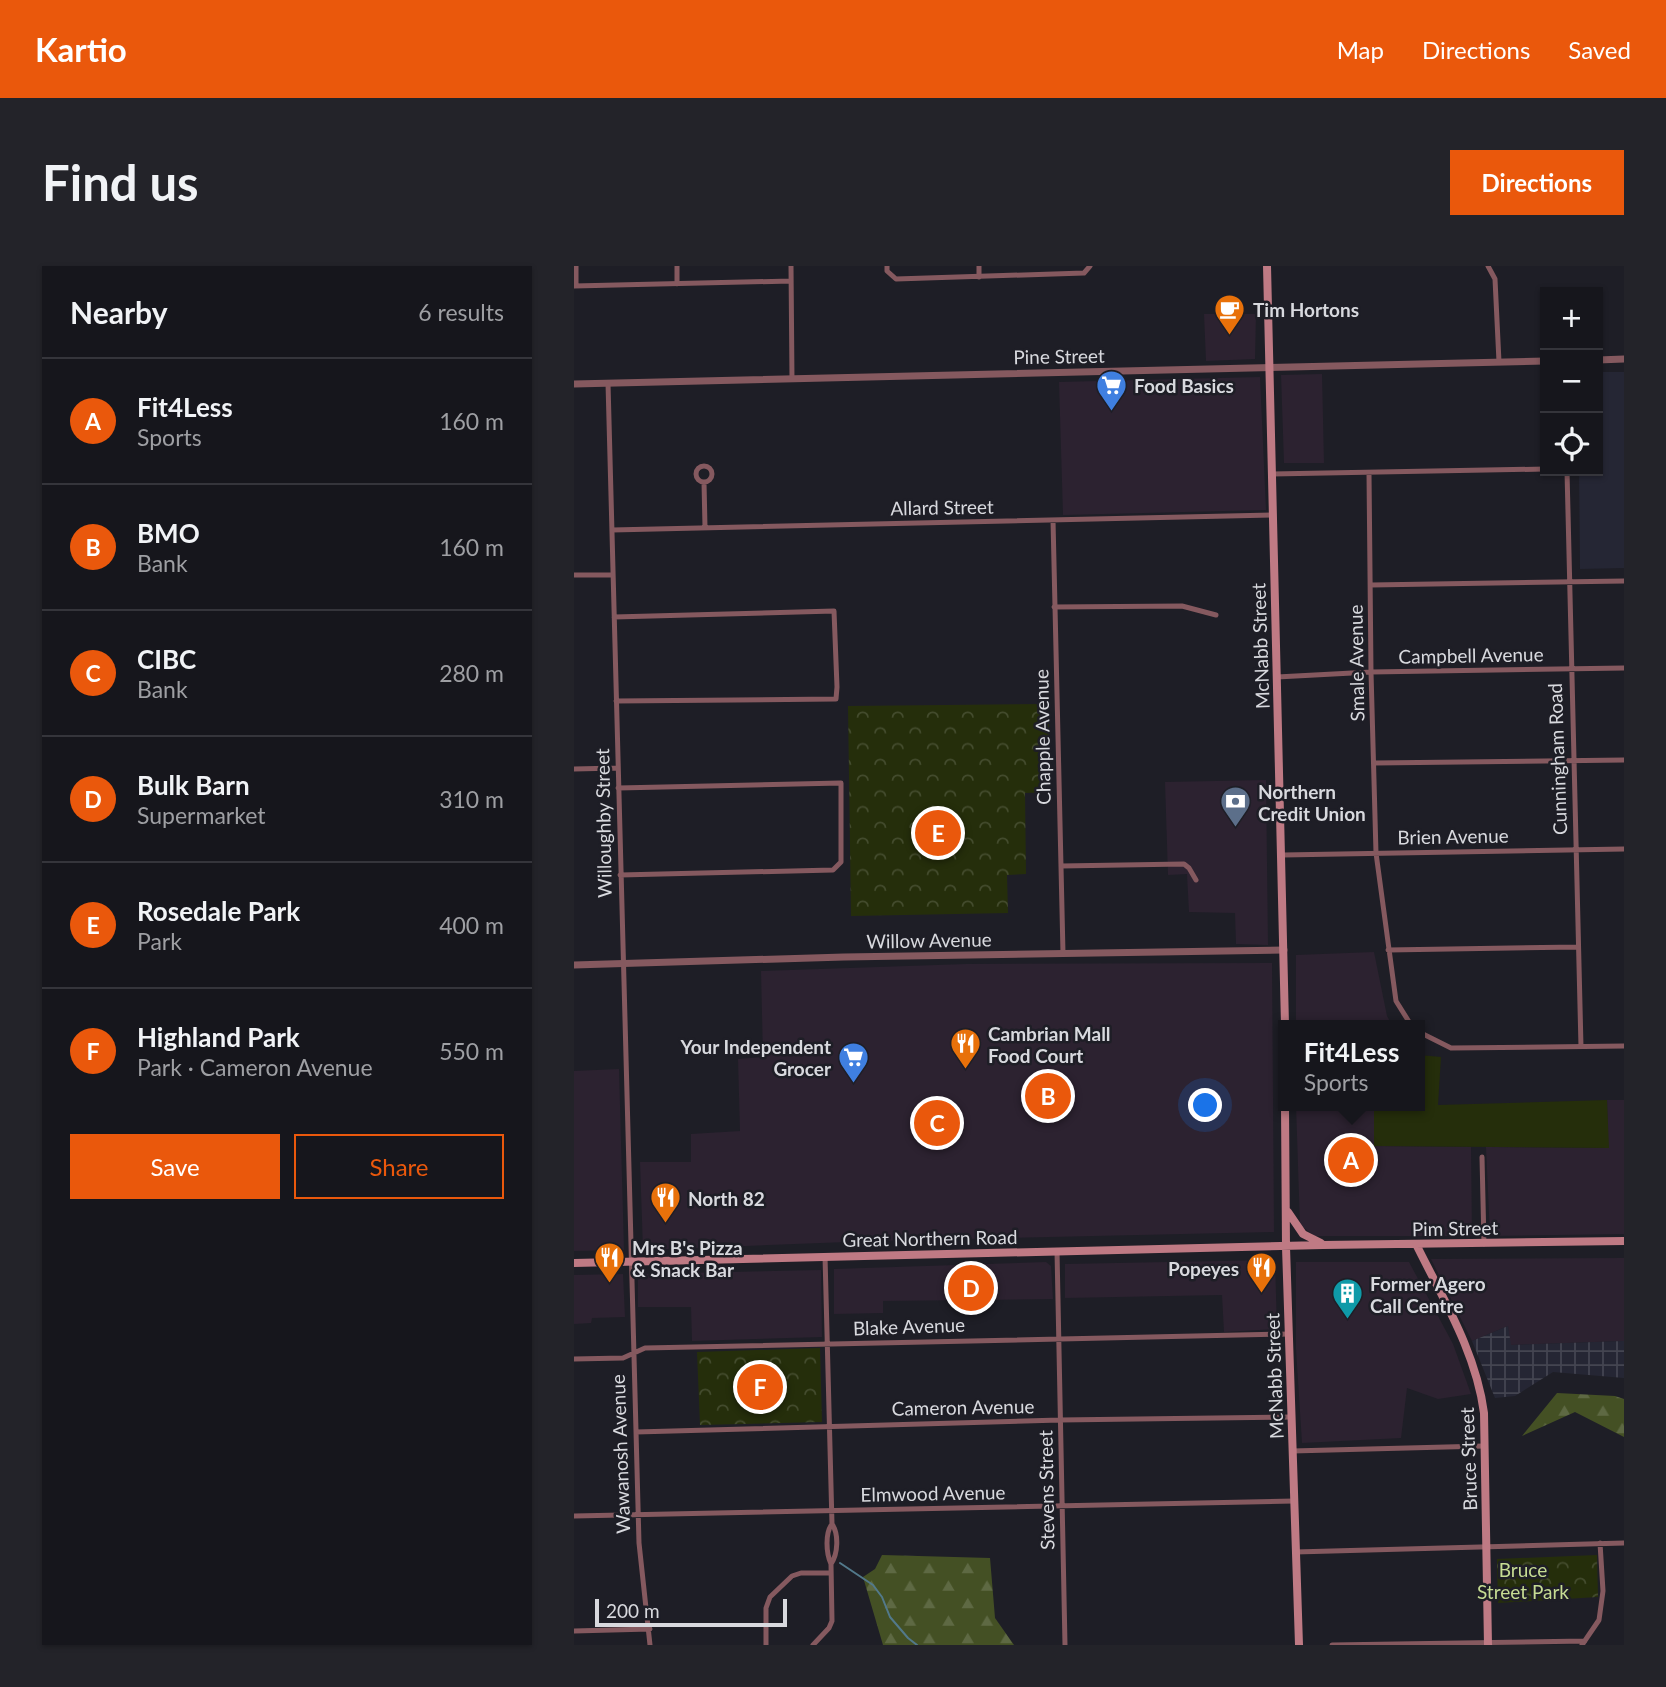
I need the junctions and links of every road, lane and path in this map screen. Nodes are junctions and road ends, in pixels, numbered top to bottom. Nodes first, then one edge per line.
1 (576, 266) edge
2 (677, 266) edge
3 (791, 266) edge
4 (887, 266) edge
5 (979, 266) edge
6 (1090, 266) edge
7 (1267, 266) edge
8 (1488, 266) edge
9 (979, 277) junction
10 (792, 281) junction
11 (677, 284) junction
12 (575, 286) edge
13 (1624, 359) edge
14 (1603, 360) edge
15 (1540, 361) edge
16 (1499, 362) junction
17 (1270, 368) junction
18 (792, 379) junction
19 (608, 383) junction
20 (574, 384) edge
21 (1540, 469) edge
22 (1369, 473) junction
23 (1271, 474) junction
24 (1567, 476) edge
25 (704, 482) dead end
26 (1272, 514) junction
27 (1053, 520) junction
28 (705, 527) junction
29 (612, 530) junction
30 (574, 575) edge
31 (613, 575) junction
32 (1624, 581) edge
33 (1568, 582) junction
34 (1371, 584) junction
35 (1054, 607) junction
36 (1216, 615) dead end
37 (614, 617) junction
38 (1624, 668) edge
39 (1570, 670) junction
40 (1371, 672) junction
41 (1277, 677) junction
42 (616, 701) junction
43 (1624, 760) edge
44 (1573, 761) junction
45 (1375, 763) junction
46 (618, 768) junction
47 (574, 769) edge
48 (618, 788) junction
49 (1576, 849) junction
50 (1624, 849) edge
51 (1376, 853) junction
52 (1283, 855) junction
53 (1061, 866) junction
54 (620, 875) junction
55 (1196, 880) dead end
56 (1578, 947) junction
57 (1284, 950) junction
58 (1388, 950) junction
59 (1063, 953) junction
60 (623, 964) junction
61 (574, 965) edge
62 (1285, 1020) edge
63 (1408, 1020) edge
64 (1425, 1034) edge
65 (1624, 1046) edge
66 (1581, 1047) junction
67 (1285, 1111) edge
68 (1482, 1157) dead end
69 (1286, 1209) junction
70 (1624, 1241) edge
71 (1416, 1244) junction
72 (1484, 1244) junction
73 (1323, 1245) junction
74 (1286, 1247) junction
75 (1057, 1251) junction
76 (825, 1255) junction
77 (630, 1262) junction
78 (574, 1263) edge
79 (1289, 1334) junction
80 (1059, 1338) junction
81 (827, 1344) junction
82 (633, 1353) junction
83 (574, 1359) edge
84 (1292, 1417) junction
85 (1060, 1420) junction
86 (828, 1426) junction
87 (636, 1432) junction
88 (1484, 1446) junction
89 (1292, 1451) junction
90 (1294, 1502) junction
91 (1062, 1506) junction
92 (831, 1511) junction
93 (638, 1515) junction
94 (574, 1516) edge
95 (1600, 1543) junction
96 (1624, 1543) edge
97 (1487, 1547) junction
98 (1295, 1552) junction
99 (831, 1573) junction
100 (650, 1629) junction
101 (574, 1631) edge
102 (1488, 1643) edge
103 (1584, 1643) edge
104 (650, 1645) edge
105 (766, 1645) edge
106 (813, 1645) edge
107 (1065, 1645) edge
108 (1299, 1645) edge
109 (1332, 1645) edge

1 - 12 street
2 - 11 street
3 - 10 street
4 - 9 street
5 - 9 street
6 - 9 street
7 - 17 main road, McNabb Street
8 - 16 street
10 - 11 street
10 - 18 street
11 - 12 street
13 - 14 street
15 - 16 street, Pine Street
16 - 17 street, Pine Street
17 - 18 street, Pine Street
17 - 23 main road, McNabb Street
18 - 19 street, Pine Street
19 - 20 street, Pine Street
19 - 29 street, Willoughby Street
21 - 22 street
22 - 23 street
22 - 34 street, Smale Avenue
23 - 26 main road, McNabb Street
24 - 33 street, Cunningham Road
25 - 28 street
26 - 27 street, Allard Street
26 - 41 main road, McNabb Street
27 - 28 street, Allard Street
27 - 35 street, Chapple Avenue
28 - 29 street, Allard Street
29 - 31 street, Willoughby Street
30 - 31 street
31 - 37 street, Willoughby Street
32 - 33 street
33 - 34 street
33 - 39 street, Cunningham Road
34 - 40 street, Smale Avenue
35 - 36 street
35 - 53 street, Chapple Avenue
37 - 42 street, Willoughby Street
37 - 42 street
38 - 39 street, Campbell Avenue
39 - 40 street, Campbell Avenue
39 - 44 street, Cunningham Road
40 - 41 street, Campbell Avenue
40 - 45 street, Smale Avenue
41 - 52 main road, McNabb Street
42 - 46 street, Willoughby Street
43 - 44 street
44 - 45 street
44 - 49 street, Cunningham Road
45 - 51 street, Smale Avenue
46 - 47 street
46 - 48 street, Willoughby Street
48 - 54 street, Willoughby Street
48 - 54 street
49 - 50 street, Brien Avenue
49 - 51 street, Brien Avenue
49 - 56 street, Cunningham Road
51 - 52 street, Brien Avenue
51 - 58 street, Smale Avenue
52 - 57 main road, McNabb Street
53 - 55 street
53 - 59 street, Chapple Avenue
54 - 60 street, Willoughby Street
56 - 58 street
56 - 66 street, Cunningham Road
57 - 59 street, Willow Avenue
57 - 62 main road, McNabb Street
58 - 63 street, Smale Avenue
59 - 60 street, Willow Avenue
60 - 61 street, Willow Avenue
60 - 77 street, Willoughby Street
64 - 66 street
65 - 66 street
67 - 69 main road, McNabb Street
68 - 72 street
69 - 73 main road
69 - 74 main road, McNabb Street
70 - 72 main road, Pim Street
71 - 72 main road, Pim Street
71 - 73 main road, Pim Street
71 - 88 main road, Bruce Street
73 - 74 main road, Pim Street
74 - 75 main road, Great Northern Road
74 - 79 main road, McNabb Street
75 - 76 main road, Great Northern Road
75 - 80 street, Stevens Street
76 - 77 main road, Great Northern Road
76 - 81 street
77 - 78 main road, Great Northern Road
77 - 82 street, Wawanosh Avenue
79 - 80 street, Blake Avenue
79 - 84 main road, McNabb Street
80 - 81 street, Blake Avenue
80 - 85 street, Stevens Street
81 - 82 street, Blake Avenue
81 - 86 street
82 - 83 street, Blake Avenue
82 - 87 street, Wawanosh Avenue
84 - 85 street, Cameron Avenue
84 - 89 main road, McNabb Street
85 - 86 street, Cameron Avenue
85 - 91 street, Stevens Street
86 - 87 street, Cameron Avenue
86 - 92 street
87 - 93 street, Wawanosh Avenue
88 - 89 street
88 - 97 main road, Bruce Street
89 - 90 main road, McNabb Street
90 - 91 street, Elmwood Avenue
90 - 98 main road, McNabb Street
91 - 92 street, Elmwood Avenue
91 - 107 street, Stevens Street
92 - 93 street, Elmwood Avenue
92 - 99 street
93 - 94 street, Elmwood Avenue
93 - 100 street, Wawanosh Avenue
95 - 96 street
95 - 97 street
95 - 103 street
97 - 98 street
97 - 102 main road, Bruce Street
98 - 108 main road, McNabb Street
99 - 105 street
99 - 106 street
100 - 101 street
100 - 104 street, Wawanosh Avenue
102 - 103 street
102 - 109 street

